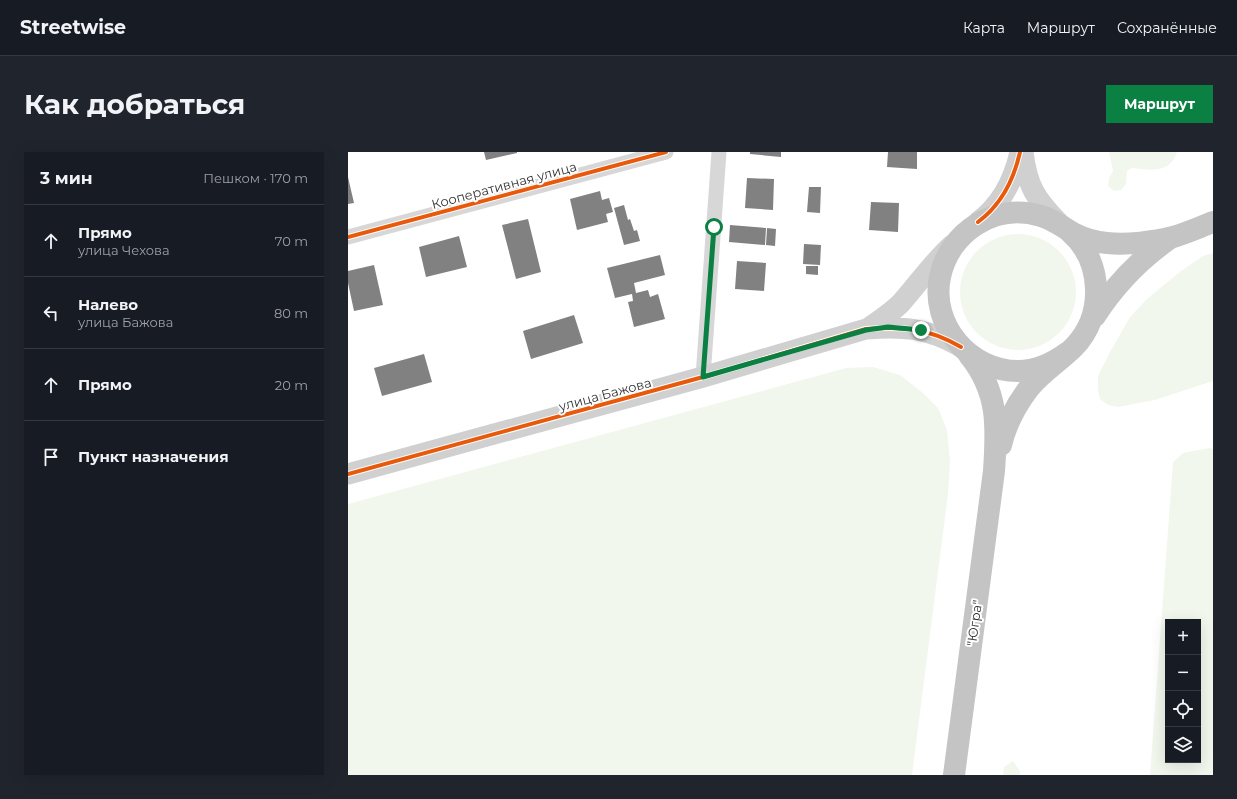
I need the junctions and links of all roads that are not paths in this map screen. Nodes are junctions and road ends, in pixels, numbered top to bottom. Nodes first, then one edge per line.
1 (666, 152) edge
2 (719, 152) edge
3 (1020, 152) edge
4 (1023, 152) edge
5 (1213, 222) edge
6 (1062, 226) junction
7 (970, 229) junction
8 (348, 237) edge
9 (1173, 237) junction
10 (1090, 324) junction
11 (866, 330) junction
12 (964, 350) junction
13 (1068, 352) junction
14 (703, 377) junction
15 (994, 471) junction
16 (348, 474) edge
17 (954, 775) edge

1 - 8 street, Кооперативная улица
2 - 14 street
3 - 7 street
4 - 6 street
5 - 9 highway
6 - 7 highway
6 - 9 highway
6 - 10 highway
7 - 11 street
7 - 12 highway
9 - 10 highway
10 - 13 highway
11 - 12 street
11 - 14 street, улица Бажова
12 - 13 highway
12 - 15 highway
13 - 15 highway
14 - 16 street, улица Бажова
15 - 17 highway, "Югра"

